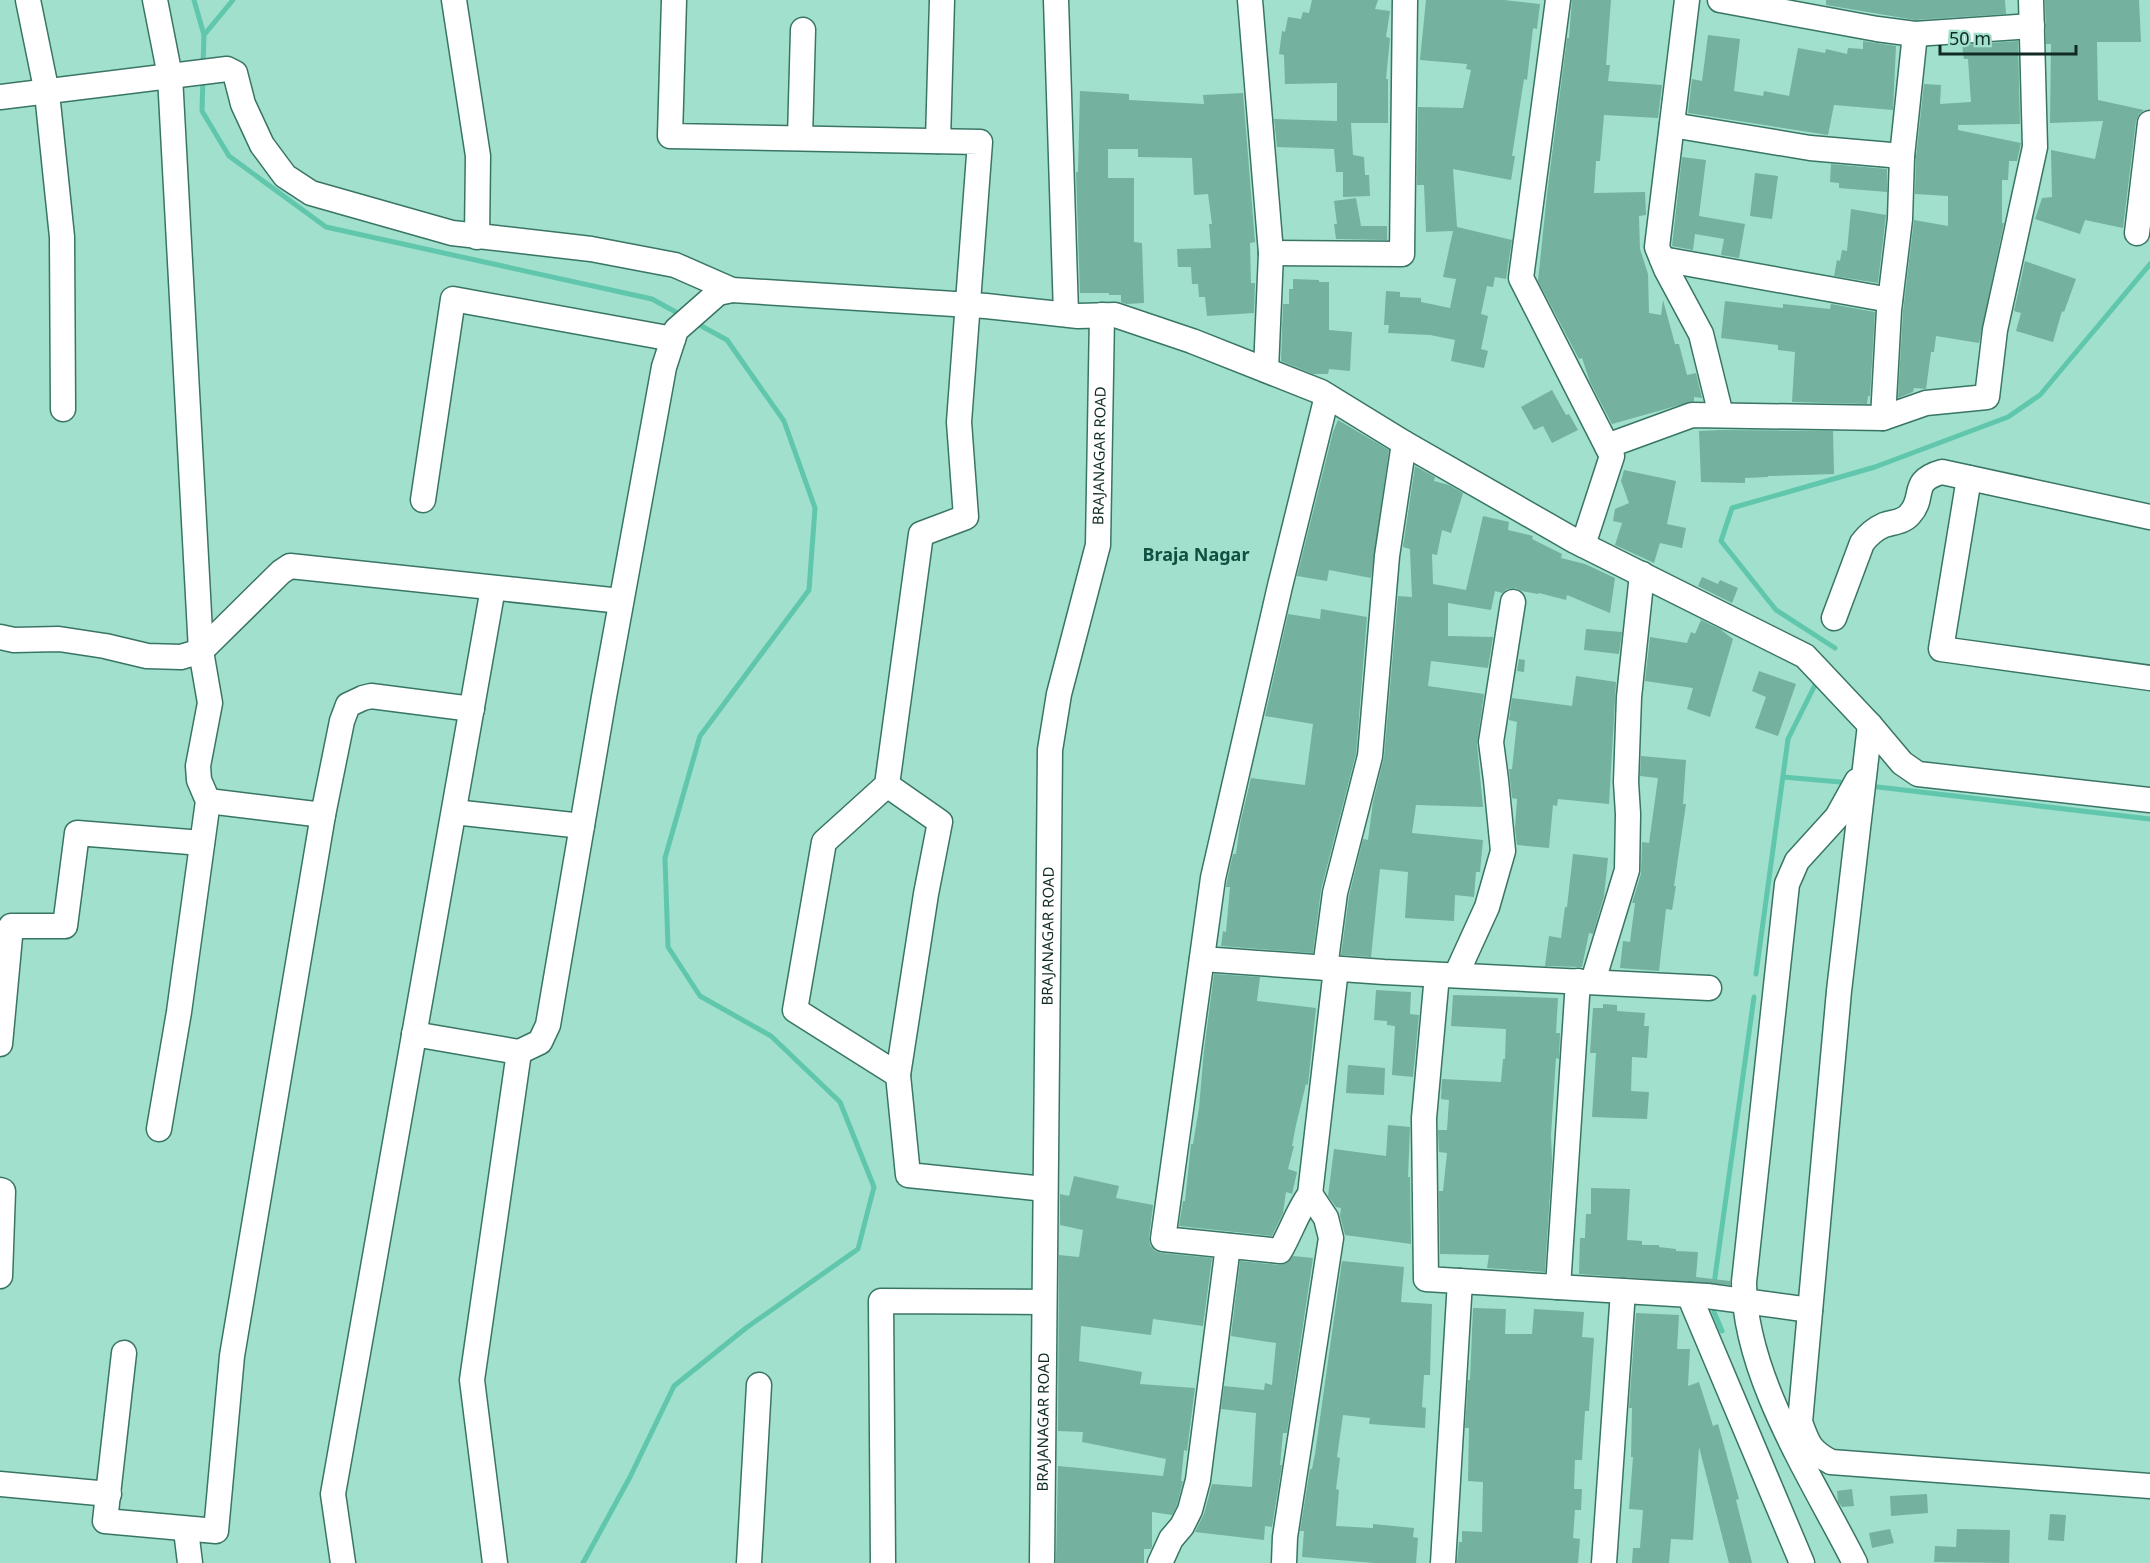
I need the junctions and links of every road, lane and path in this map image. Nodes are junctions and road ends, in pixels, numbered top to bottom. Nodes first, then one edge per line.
1 (28, 0) edge
2 (154, 0) edge
3 (454, 0) edge
4 (674, 0) edge
5 (942, 0) edge
6 (1056, 0) edge
7 (1250, 0) edge
8 (1405, 0) edge
9 (1558, 0) edge
10 (1687, 0) edge
11 (1720, 0) edge
12 (2031, 0) edge
13 (2032, 26) junction
14 (803, 30) dead end
15 (1915, 34) junction
16 (177, 75) junction
17 (47, 93) junction
18 (0, 97) edge
19 (2150, 123) edge
20 (1672, 125) junction
21 (801, 138) junction
22 (938, 141) junction
23 (1902, 156) junction
24 (2137, 233) dead end
25 (477, 237) junction
26 (1271, 254) junction
27 (1662, 259) junction
28 (725, 291) junction
29 (1890, 300) junction
30 (967, 305) junction
31 (1066, 314) junction
32 (1102, 315) junction
33 (674, 334) junction
34 (1266, 370) junction
35 (1327, 396) junction
36 (63, 409) dead end
37 (1721, 415) junction
38 (1883, 418) junction
39 (1404, 443) junction
40 (1607, 446) junction
41 (1969, 478) junction
42 (423, 500) dead end
43 (2150, 517) edge
44 (1583, 545) junction
45 (1641, 574) junction
46 (493, 588) junction
47 (621, 601) junction
48 (1513, 602) dead end
49 (1834, 618) dead end
50 (0, 637) edge
51 (201, 651) junction
52 (2150, 678) edge
53 (472, 709) junction
54 (1870, 725) junction
55 (1864, 767) junction
56 (887, 785) junction
57 (2150, 800) edge
58 (208, 801) junction
59 (454, 812) junction
60 (324, 814) junction
61 (582, 826) junction
62 (202, 843) junction
63 (1202, 959) junction
64 (1331, 968) junction
65 (1447, 975) junction
66 (1586, 981) junction
67 (1709, 988) dead end
68 (414, 1034) junction
69 (0, 1044) edge
70 (519, 1052) junction
71 (898, 1075) junction
72 (159, 1129) dead end
73 (1045, 1189) junction
74 (0, 1191) edge
75 (1310, 1194) junction
76 (1228, 1246) junction
77 (0, 1276) edge
78 (1460, 1281) junction
79 (1558, 1287) junction
80 (1623, 1291) junction
81 (1689, 1295) junction
82 (1744, 1301) junction
83 (1044, 1302) junction
84 (1810, 1310) junction
85 (124, 1353) dead end
86 (759, 1385) dead end
87 (0, 1484) edge
88 (2150, 1486) edge
89 (109, 1494) junction
90 (186, 1530) junction
91 (190, 1563) edge
92 (343, 1563) edge
93 (495, 1563) edge
94 (749, 1563) edge
95 (883, 1563) edge
96 (1042, 1563) edge
97 (1160, 1563) edge
98 (1284, 1563) edge
99 (1443, 1563) edge
100 (1604, 1563) edge
101 (1802, 1563) edge
102 (1855, 1563) edge

1 - 17 street
2 - 16 street
3 - 25 street
4 - 21 street
5 - 22 street
6 - 31 street
7 - 26 street
8 - 26 street
9 - 40 street
10 - 20 street
11 - 15 street
12 - 13 street
13 - 15 street
13 - 38 street
14 - 21 street
15 - 23 street
16 - 17 street
16 - 25 street
16 - 51 street
17 - 18 street
17 - 36 street
19 - 24 street
20 - 23 street
20 - 27 street
21 - 22 street
22 - 30 street
23 - 29 street
25 - 28 street
26 - 34 street
27 - 29 street
27 - 37 street
28 - 30 street
28 - 33 street
29 - 38 street
30 - 31 street
30 - 56 street
31 - 32 street
32 - 34 street
32 - 73 street, BRAJANAGAR ROAD
33 - 42 street
33 - 47 street
34 - 35 street
35 - 39 street
35 - 63 street
37 - 38 street
37 - 40 street
39 - 44 street
39 - 64 street
40 - 44 street
41 - 43 street
41 - 49 street
41 - 52 street
44 - 45 street
45 - 54 street
45 - 66 street
46 - 47 street
46 - 51 street
46 - 53 street
47 - 61 street
48 - 65 street
50 - 51 street
51 - 58 street
53 - 59 street
53 - 60 street
54 - 55 street
54 - 57 street
55 - 82 street
55 - 84 street
56 - 71 street
56 - 71 street
58 - 60 street
58 - 62 street
59 - 61 street
59 - 68 street
60 - 90 street
61 - 70 street
62 - 69 street
62 - 72 street
63 - 64 street
63 - 76 street
64 - 65 street
64 - 75 street
65 - 66 street
65 - 78 street
66 - 67 street
66 - 79 street
68 - 70 street
68 - 92 street
70 - 93 street
71 - 73 street
73 - 83 street, BRAJANAGAR ROAD
74 - 77 street
75 - 76 street
75 - 98 street
76 - 97 street
78 - 79 street
78 - 99 street
79 - 80 street
80 - 81 street
80 - 100 street
81 - 82 street
81 - 101 street
82 - 84 street
82 - 102 street
83 - 95 street
83 - 96 street, BRAJANAGAR ROAD
84 - 88 street
85 - 89 street
86 - 94 street
87 - 89 street
89 - 90 street
90 - 91 street

